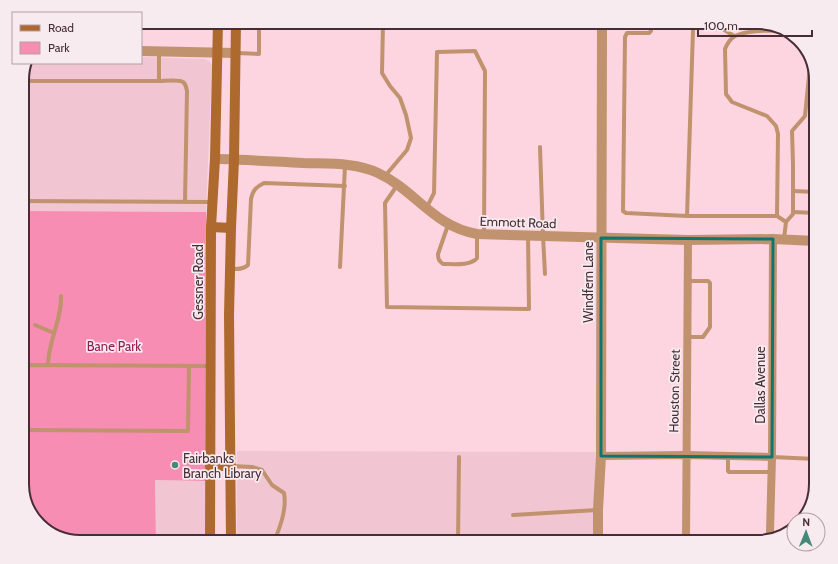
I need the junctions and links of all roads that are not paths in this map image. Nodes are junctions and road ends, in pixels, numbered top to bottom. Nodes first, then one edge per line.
1 (218, 29) edge
2 (236, 29) edge
3 (259, 29) edge
4 (383, 29) edge
5 (602, 29) edge
6 (650, 29) edge
7 (692, 29) edge
8 (724, 29) edge
9 (727, 31) joint
10 (772, 31) edge
11 (734, 36) junction
12 (142, 51) edge
13 (159, 52) junction
14 (217, 53) junction
15 (236, 53) junction
16 (809, 72) edge
17 (29, 80) edge
18 (159, 80) junction
19 (540, 147) dead end
20 (215, 159) junction
21 (234, 160) junction
22 (345, 165) junction
23 (385, 176) junction
24 (398, 184) junction
25 (345, 186) junction
26 (793, 191) junction
27 (809, 192) edge
28 (29, 201) edge
29 (185, 202) junction
30 (213, 202) junction
31 (426, 208) junction
32 (793, 212) junction
33 (809, 213) edge
34 (687, 216) junction
35 (777, 216) junction
36 (786, 222) junction
37 (448, 224) junction
38 (211, 227) junction
39 (230, 228) junction
40 (481, 235) junction
41 (528, 236) junction
42 (543, 236) junction
43 (601, 238) junction
44 (688, 240) junction
45 (773, 240) junction
46 (784, 240) junction
47 (809, 241) edge
48 (340, 267) dead end
49 (230, 268) junction
50 (545, 274) dead end
51 (687, 281) junction
52 (62, 296) dead end
53 (211, 315) junction
54 (229, 315) junction
55 (35, 325) dead end
56 (54, 333) junction
57 (687, 337) junction
58 (29, 365) edge
59 (48, 365) junction
60 (189, 366) junction
61 (211, 366) junction
62 (29, 430) edge
63 (686, 455) junction
64 (459, 456) dead end
65 (601, 456) junction
66 (728, 456) junction
67 (772, 457) junction
68 (809, 459) edge
69 (210, 466) junction
70 (231, 466) junction
71 (771, 472) junction
72 (598, 510) junction
73 (513, 515) dead end
74 (769, 534) edge
75 (210, 535) edge
76 (231, 535) edge
77 (277, 535) edge
78 (458, 535) edge
79 (598, 535) edge
80 (686, 535) edge

1 - 14 main road, Gessner Road
2 - 15 main road
3 - 15 lane
4 - 23 lane
5 - 43 street, Windfern Lane
6 - 34 lane
7 - 34 lane
8 - 9 lane
9 - 11 lane
10 - 11 lane
11 - 35 lane
12 - 13 street
13 - 14 street
13 - 18 lane
14 - 15 street
14 - 20 main road, Gessner Road
15 - 21 main road
16 - 26 lane
17 - 18 lane
18 - 29 lane
19 - 42 lane
20 - 21 street, Emmott Road
20 - 30 main road, Gessner Road
21 - 22 street, Emmott Road
21 - 39 main road
22 - 23 street, Emmott Road
22 - 25 lane
23 - 24 street, Emmott Road
24 - 31 street, Emmott Road
24 - 41 lane
25 - 48 lane
25 - 49 lane
26 - 27 lane
26 - 32 lane
28 - 29 lane
29 - 30 lane
30 - 38 main road, Gessner Road
31 - 37 street, Emmott Road
31 - 40 lane
32 - 33 lane
32 - 36 lane
34 - 35 lane
35 - 36 lane
36 - 46 lane
37 - 40 street, Emmott Road
37 - 40 lane
38 - 39 main road
38 - 53 main road, Gessner Road
39 - 49 main road
40 - 41 street, Emmott Road
41 - 42 street, Emmott Road
42 - 43 street, Emmott Road
42 - 50 lane
43 - 44 street, Emmott Road
43 - 65 street, Windfern Lane
44 - 45 street, Emmott Road
44 - 51 street, Houston Street
45 - 46 street, Emmott Road
45 - 67 street, Dallas Avenue
46 - 47 street, Emmott Road
49 - 54 main road
51 - 57 street, Houston Street
51 - 57 lane
52 - 56 lane
53 - 54 main road
53 - 61 main road, Gessner Road
54 - 70 main road
55 - 56 lane
56 - 59 lane
57 - 63 street, Houston Street
58 - 59 lane
59 - 60 lane
60 - 61 lane
60 - 62 lane
61 - 69 main road, Gessner Road
63 - 65 street
63 - 66 street
63 - 80 street, Houston Street
64 - 78 lane
65 - 72 street, Windfern Lane
66 - 67 street
66 - 71 lane
67 - 68 lane
67 - 71 street, Dallas Avenue
69 - 70 main road
69 - 75 main road, Gessner Road
70 - 76 main road
70 - 77 lane
71 - 74 street, Dallas Avenue
72 - 73 lane
72 - 79 street, Windfern Lane

